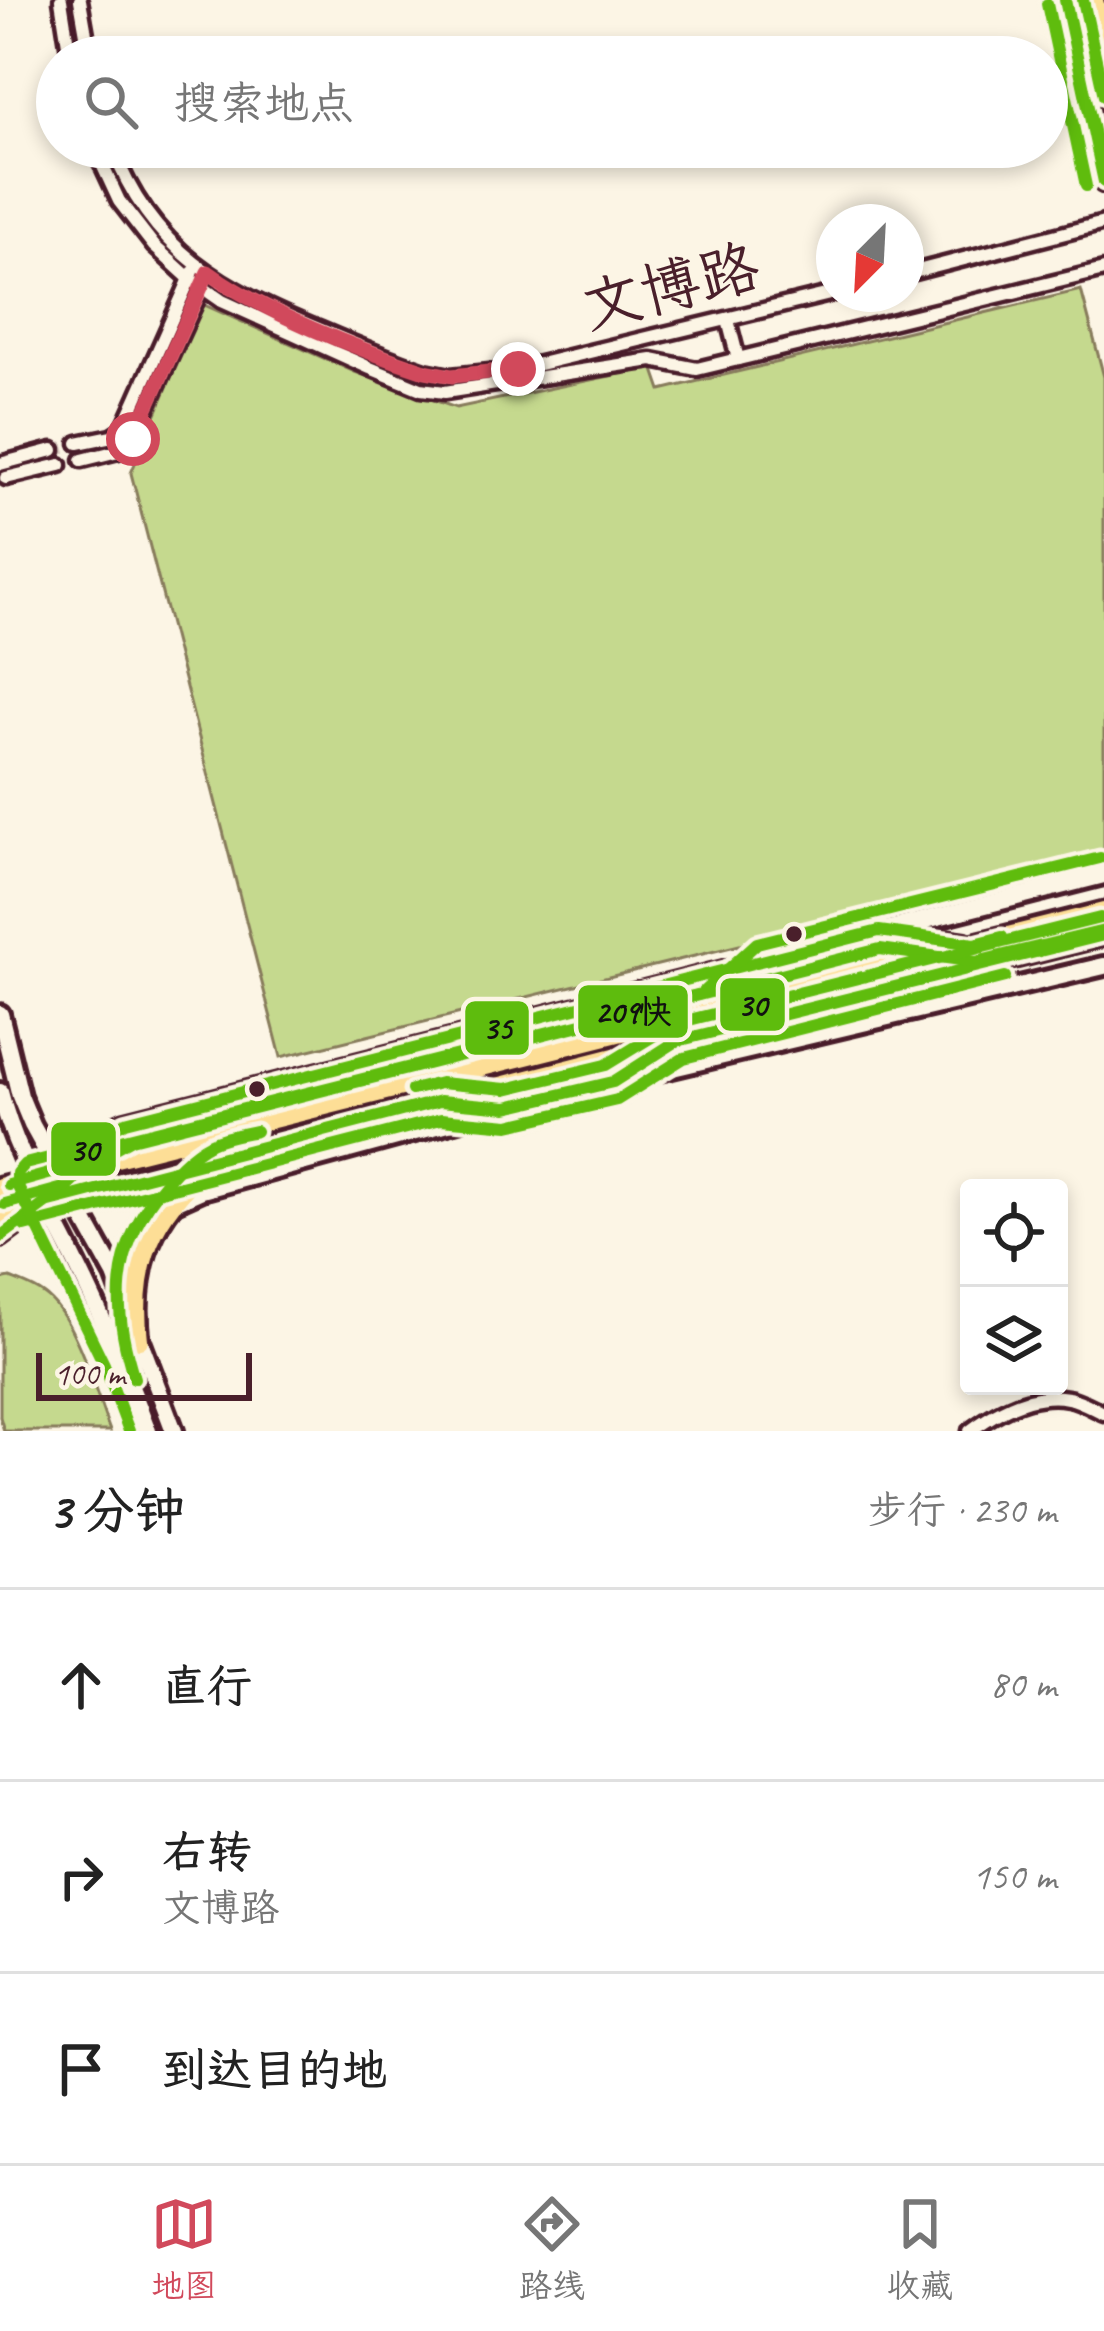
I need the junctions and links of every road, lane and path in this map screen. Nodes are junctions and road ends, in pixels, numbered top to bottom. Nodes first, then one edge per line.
1 (62, 0) edge
2 (80, 0) edge
3 (1065, 0) edge
4 (1094, 0) edge
5 (67, 36) edge
6 (86, 36) edge
7 (1104, 44) edge
8 (104, 168) edge
9 (120, 168) edge
10 (1104, 182) edge
11 (1104, 223) edge
12 (924, 269) edge
13 (1104, 270) edge
14 (199, 276) junction
15 (816, 297) edge
16 (728, 320) junction
17 (738, 358) junction
18 (78, 443) tunnel mouth
19 (53, 450) tunnel mouth
20 (82, 460) tunnel mouth
21 (0, 464) edge
22 (60, 465) tunnel mouth
23 (6, 478) dead end
24 (1104, 875) edge
25 (1104, 912) edge
26 (879, 931) junction
27 (1104, 934) edge
28 (975, 944) junction
29 (763, 960) junction
30 (1104, 966) edge
31 (710, 1010) junction
32 (0, 1014) edge
33 (676, 1040) junction
34 (613, 1082) junction
35 (0, 1092) edge
36 (440, 1100) junction
37 (507, 1107) junction
38 (216, 1160) junction
39 (59, 1171) junction
40 (34, 1179) junction
41 (0, 1187) edge
42 (72, 1196) junction
43 (46, 1202) junction
44 (172, 1203) junction
45 (0, 1214) edge
46 (0, 1237) edge
47 (139, 1340) junction
48 (1104, 1413) edge
49 (148, 1431) edge
50 (174, 1431) edge
51 (970, 1431) edge

1 - 5 street
2 - 6 street
3 - 10 main road
4 - 7 main road
8 - 14 street, 文博路
9 - 14 street, 文博路
11 - 12 street
13 - 17 street, 文博路
14 - 16 street, 文博路
14 - 17 street, 文博路
14 - 18 street
14 - 20 street
15 - 16 street, 文博路
16 - 17 street
19 - 21 street
22 - 23 street
24 - 26 main road
25 - 28 main road
26 - 28 main road
26 - 29 main road
27 - 33 main road
28 - 31 main road
29 - 31 main road
29 - 39 main road
30 - 34 main road
31 - 39 main road
32 - 39 main road
33 - 34 main road
33 - 36 main road
34 - 37 main road
35 - 40 main road
36 - 37 main road
36 - 38 main road
37 - 44 main road
38 - 42 main road
38 - 44 main road
39 - 40 main road
39 - 42 main road
40 - 41 main road
40 - 43 main road
42 - 43 main road
42 - 47 main road
43 - 45 main road
43 - 46 main road
43 - 49 main road
44 - 47 main road
47 - 50 main road
48 - 51 street

